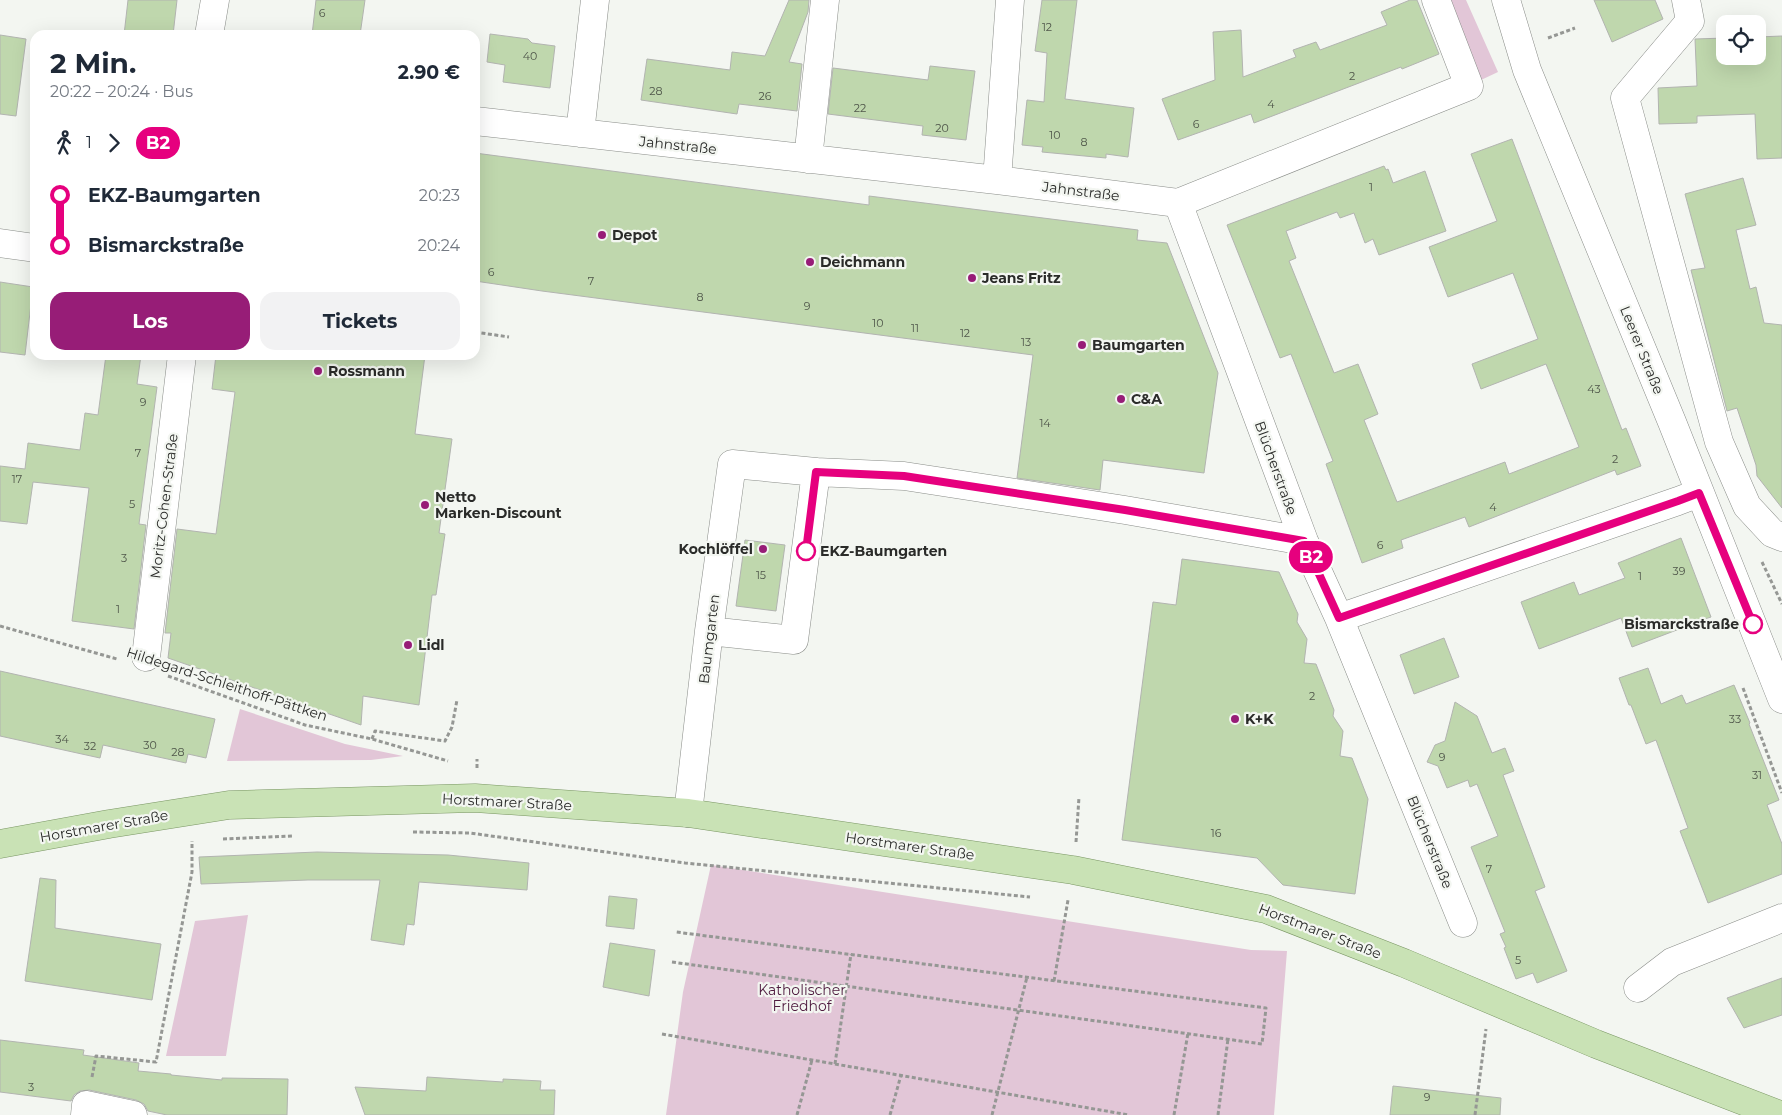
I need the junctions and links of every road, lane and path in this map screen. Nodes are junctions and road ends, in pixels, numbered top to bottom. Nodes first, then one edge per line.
1 (215, 0) edge
2 (595, 0) edge
3 (825, 0) edge
4 (1010, 0) edge
5 (1436, 0) edge
6 (1506, 0) edge
7 (1686, 0) edge
8 (1575, 28) dead end
9 (210, 30) edge
10 (1541, 41) dead end
11 (480, 122) edge
12 (580, 134) junction
13 (808, 159) junction
14 (997, 180) junction
15 (1178, 203) junction
16 (0, 243) edge
17 (30, 247) edge
18 (480, 333) edge
19 (509, 337) dead end
20 (181, 360) edge
21 (816, 472) junction
22 (1699, 493) junction
23 (1782, 537) edge
24 (1304, 541) junction
25 (1339, 618) junction
26 (0, 626) edge
27 (709, 631) junction
28 (143, 664) junction
29 (1782, 698) edge
30 (457, 700) dead end
31 (372, 739) junction
32 (448, 761) dead end
33 (1079, 797) dead end
34 (688, 814) junction
35 (407, 832) dead end
36 (300, 836) dead end
37 (222, 839) dead end
38 (182, 841) dead end
39 (1076, 842) dead end
40 (0, 844) edge
41 (1039, 897) dead end
42 (1059, 899) dead end
43 (1782, 918) edge
44 (1463, 924) dead end
45 (676, 932) dead end
46 (851, 954) junction
47 (672, 962) dead end
48 (1027, 977) junction
49 (1054, 981) junction
50 (847, 986) junction
51 (1638, 988) dead end
52 (1019, 1010) junction
53 (1478, 1026) dead end
54 (1486, 1030) junction
55 (1188, 1033) junction
56 (1495, 1033) dead end
57 (662, 1034) dead end
58 (1228, 1039) junction
59 (812, 1060) junction
60 (835, 1064) junction
61 (901, 1075) junction
62 (997, 1092) junction
63 (86, 1110) edge
64 (133, 1115) edge
65 (797, 1115) edge
66 (890, 1115) edge
67 (992, 1115) edge
68 (1129, 1115) edge
69 (1174, 1115) edge
70 (1218, 1115) edge
71 (1475, 1115) edge
72 (1780, 1115) edge

1 - 9 street
2 - 12 street
3 - 13 street
4 - 14 street
5 - 15 street, Jahnstraße
6 - 22 street, Leerer Straße
7 - 23 street
8 - 10 path
11 - 12 street, Jahnstraße
12 - 13 street, Jahnstraße
13 - 14 street, Jahnstraße
14 - 15 street, Jahnstraße
15 - 24 street, Blücherstraße
16 - 17 street
18 - 19 path
20 - 28 street, Moritz-Cohen-Straße
21 - 24 street
21 - 27 street, Baumgarten
21 - 27 street
22 - 25 street
22 - 29 street, Leerer Straße
24 - 25 street, Blücherstraße
25 - 44 street, Blücherstraße
26 - 28 path, Hildegard-Schleithoff-Pättken
27 - 34 street, Baumgarten
28 - 31 path, Hildegard-Schleithoff-Pättken
30 - 31 path
31 - 32 path, Hildegard-Schleithoff-Pättken
33 - 39 path
34 - 40 main road, Horstmarer Straße
34 - 72 main road, Horstmarer Straße
35 - 41 path
36 - 37 path
38 - 63 path
42 - 49 path
43 - 51 street
45 - 46 path
46 - 48 path
46 - 50 path
47 - 50 path
48 - 49 path
48 - 52 path
49 - 58 path
50 - 52 path
50 - 60 path
52 - 55 path
52 - 62 path
53 - 54 path
54 - 56 path
54 - 71 path
55 - 58 path
55 - 69 path
57 - 59 path
58 - 70 path
59 - 60 path
59 - 65 path
60 - 61 path
61 - 62 path
61 - 66 path
62 - 67 path
62 - 68 path
63 - 64 street

